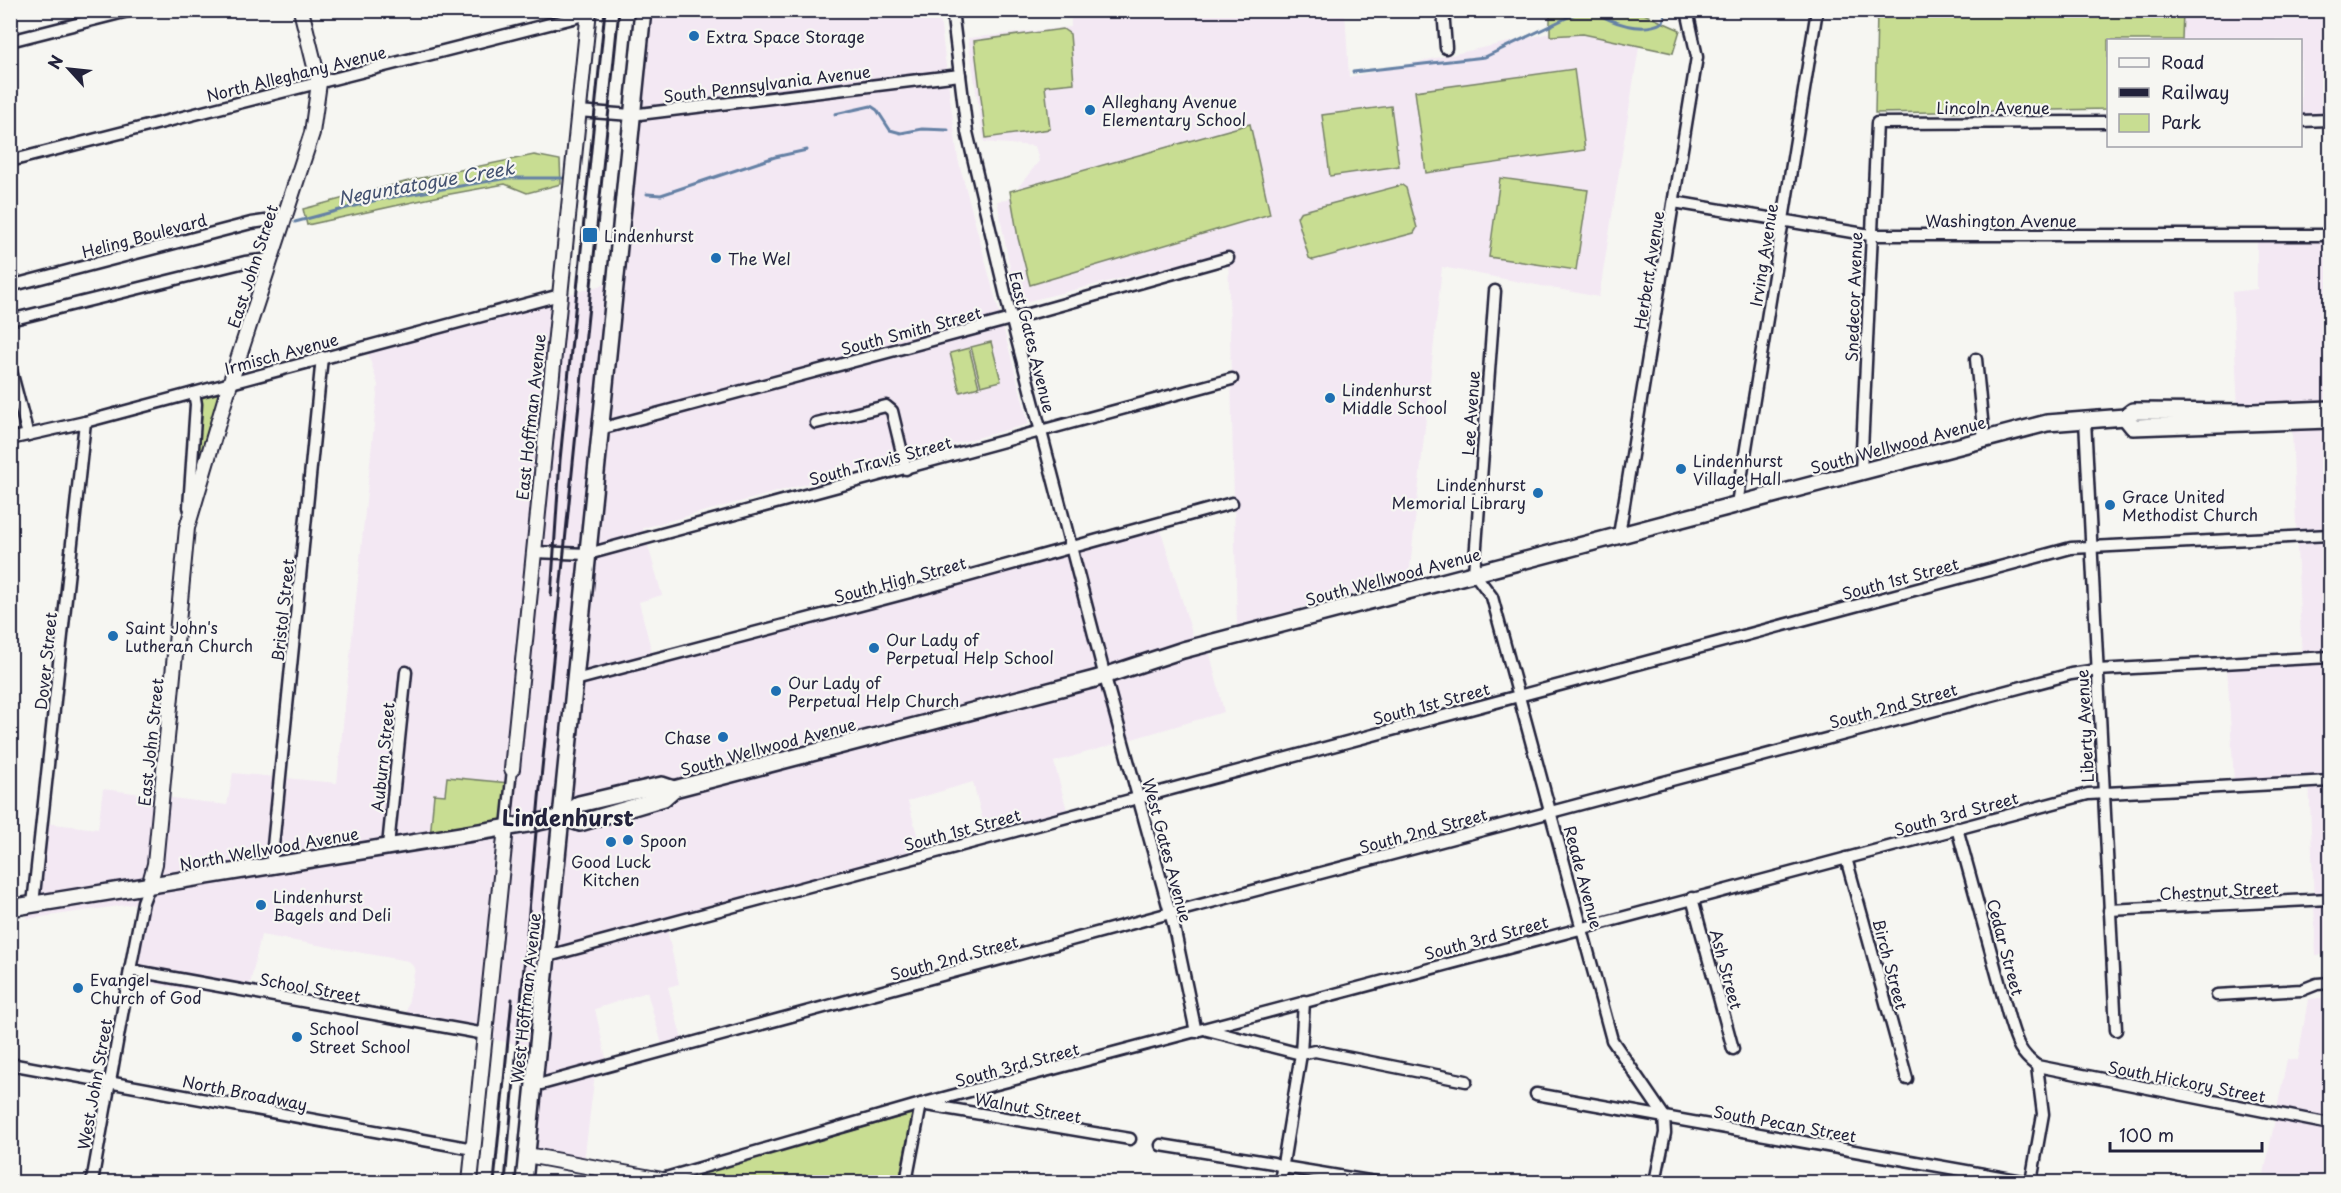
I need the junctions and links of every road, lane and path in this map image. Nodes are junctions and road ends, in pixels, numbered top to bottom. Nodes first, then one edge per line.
1 (132, 10) edge
2 (301, 10) edge
3 (643, 10) edge
4 (952, 10) edge
5 (1443, 10) edge
6 (1687, 10) edge
7 (1817, 10) edge
8 (589, 12) edge
9 (10, 41) edge
10 (1446, 48) dead end
11 (960, 75) junction
12 (319, 83) junction
13 (578, 111) junction
14 (631, 115) junction
15 (2331, 120) edge
16 (2302, 121) edge
17 (2107, 122) edge
18 (1877, 123) joint
19 (10, 161) edge
20 (1674, 202) junction
21 (285, 218) junction
22 (1784, 220) junction
23 (1870, 235) junction
24 (2331, 235) edge
25 (1228, 258) dead end
26 (272, 259) junction
27 (10, 286) edge
28 (1495, 291) dead end
29 (560, 295) junction
30 (1011, 319) junction
31 (10, 320) edge
32 (322, 357) junction
33 (1976, 359) dead end
34 (10, 367) edge
35 (1232, 379) dead end
36 (232, 382) junction
37 (194, 393) junction
38 (2331, 409) edge
39 (2125, 417) junction
40 (2085, 420) junction
41 (2331, 420) edge
42 (85, 422) junction
43 (816, 423) dead end
44 (600, 429) junction
45 (1040, 431) junction
46 (28, 435) junction
47 (10, 439) edge
48 (1984, 439) junction
49 (906, 469) junction
50 (1862, 472) junction
51 (1232, 503) dead end
52 (1737, 504) junction
53 (187, 528) junction
54 (1619, 535) junction
55 (2331, 535) edge
56 (1071, 548) junction
57 (2090, 548) junction
58 (534, 552) junction
59 (588, 554) junction
60 (1474, 573) junction
61 (2331, 657) edge
62 (2097, 670) junction
63 (406, 672) dead end
64 (1105, 677) junction
65 (575, 680) junction
66 (1520, 694) junction
67 (512, 769) joint
68 (2331, 782) edge
69 (2103, 792) junction
70 (1139, 797) junction
71 (1551, 811) junction
72 (562, 817) junction
73 (534, 823) joint
74 (506, 826) junction
75 (1957, 828) junction
76 (388, 846) junction
77 (1846, 858) junction
78 (271, 866) junction
79 (149, 886) junction
80 (1692, 898) junction
81 (2331, 899) edge
82 (33, 904) junction
83 (10, 908) edge
84 (2109, 910) junction
85 (1170, 913) junction
86 (1582, 927) junction
87 (548, 956) junction
88 (130, 970) junction
89 (2331, 983) edge
90 (2217, 995) dead end
91 (1304, 1001) junction
92 (2116, 1030) dead end
93 (1201, 1031) junction
94 (485, 1034) junction
95 (1733, 1049) dead end
96 (1301, 1054) junction
97 (10, 1064) edge
98 (2037, 1066) junction
99 (1906, 1079) dead end
100 (110, 1081) junction
101 (1466, 1081) dead end
102 (534, 1086) junction
103 (1536, 1094) dead end
104 (921, 1104) junction
105 (1664, 1116) junction
106 (2331, 1124) edge
107 (1130, 1139) dead end
108 (1161, 1145) dead end
109 (473, 1149) junction
110 (527, 1155) junction
111 (1284, 1167) junction
112 (659, 1180) junction
113 (92, 1182) edge
114 (470, 1182) edge
115 (524, 1182) edge
116 (673, 1182) edge
117 (906, 1182) edge
118 (1280, 1182) edge
119 (1375, 1182) edge
120 (1655, 1182) edge
121 (2029, 1182) edge

1 - 9 street
2 - 12 street, East John Street
3 - 14 main road
4 - 11 street, East Gates Avenue
5 - 10 street
6 - 20 street, Herbert Avenue
7 - 22 street, Irving Avenue
8 - 12 street, North Alleghany Avenue
8 - 13 street, East Hoffman Avenue
11 - 14 street, South Pennsylvania Avenue
11 - 30 street, East Gates Avenue
12 - 19 street, North Alleghany Avenue
12 - 21 street, East John Street
13 - 14 street, South Pennsylvania Avenue
13 - 29 street, East Hoffman Avenue
14 - 44 main road
15 - 16 street
17 - 18 street, Lincoln Avenue
18 - 23 street, Snedecor Avenue
20 - 22 street, Washington Avenue
20 - 54 street, Herbert Avenue
21 - 26 street, East John Street
21 - 27 street, Heling Boulevard
22 - 23 street, Washington Avenue
22 - 52 street, Irving Avenue
23 - 24 street, Washington Avenue
23 - 50 street, Snedecor Avenue
25 - 30 street, South Smith Street
26 - 31 street
26 - 36 street, East John Street
28 - 60 street, Lee Avenue
29 - 32 street, Irmisch Avenue
29 - 58 street, East Hoffman Avenue
30 - 44 street, South Smith Street
30 - 45 street, East Gates Avenue
32 - 36 street, Irmisch Avenue
32 - 78 street, Bristol Street
33 - 48 street
34 - 46 street
35 - 45 street, South Travis Street
36 - 37 street, Irmisch Avenue
36 - 53 street, East John Street
37 - 42 street, Irmisch Avenue
37 - 53 street, East John Street
38 - 39 main road, South Wellwood Avenue
39 - 40 main road, South Wellwood Avenue
39 - 41 main road, South Wellwood Avenue
40 - 48 main road, South Wellwood Avenue
40 - 57 street, Liberty Avenue
42 - 46 street, Irmisch Avenue
42 - 82 street, Dover Street
43 - 49 street
44 - 59 main road
45 - 49 street, South Travis Street
45 - 56 street, East Gates Avenue
46 - 47 street, Irmisch Avenue
48 - 50 main road, South Wellwood Avenue
49 - 59 street, South Travis Street
50 - 52 main road, South Wellwood Avenue
51 - 56 street, South High Street
52 - 54 main road, South Wellwood Avenue
53 - 79 street, East John Street
54 - 60 main road, South Wellwood Avenue
55 - 57 street, South 1st Street
56 - 64 street, East Gates Avenue
56 - 65 street, South High Street
57 - 62 street, Liberty Avenue
57 - 66 street, South 1st Street
58 - 59 street, South Travis Street
58 - 67 street, East Hoffman Avenue
59 - 65 main road
60 - 64 main road, South Wellwood Avenue
60 - 66 street, Reade Avenue
61 - 62 street, South 2nd Street
62 - 69 street, Liberty Avenue
62 - 71 street, South 2nd Street
63 - 76 street, Auburn Street
64 - 70 street, West Gates Avenue
64 - 72 main road, South Wellwood Avenue
65 - 72 main road
66 - 70 street, South 1st Street
66 - 71 street, Reade Avenue
67 - 74 street, East Hoffman Avenue
68 - 69 street, South 3rd Street
69 - 75 street, South 3rd Street
69 - 84 street, Liberty Avenue
70 - 85 street, West Gates Avenue
70 - 87 street, South 1st Street
71 - 85 street, South 2nd Street
71 - 86 street, Reade Avenue
72 - 73 main road, South Wellwood Avenue
72 - 87 main road, West Hoffman Avenue
73 - 74 main road, North Wellwood Avenue
74 - 76 main road, North Wellwood Avenue
74 - 94 street
75 - 77 street, South 3rd Street
75 - 98 street, Cedar Street
76 - 78 main road, North Wellwood Avenue
77 - 80 street, South 3rd Street
77 - 99 street, Birch Street
78 - 79 main road, North Wellwood Avenue
79 - 82 main road, North Wellwood Avenue
79 - 88 street, West John Street
80 - 86 street, South 3rd Street
80 - 95 street, Ash Street
81 - 84 street, Chestnut Street
82 - 83 main road, North Wellwood Avenue
84 - 92 street, Liberty Avenue
85 - 93 street, West Gates Avenue
85 - 102 street, South 2nd Street
86 - 91 street, South 3rd Street
86 - 105 street, Reade Avenue
87 - 102 main road, West Hoffman Avenue
88 - 94 street, School Street
88 - 100 street, West John Street
89 - 90 street
91 - 93 street, South 3rd Street
91 - 96 street
93 - 96 street
93 - 104 street, South 3rd Street
94 - 109 street
96 - 101 street
96 - 111 street
97 - 100 street, North Broadway
98 - 106 street, South Hickory Street
98 - 121 street
100 - 109 street, North Broadway
100 - 113 street, West John Street
102 - 110 main road, West Hoffman Avenue
103 - 105 street, South Pecan Street
104 - 107 street, Walnut Street
104 - 112 street, South 3rd Street
104 - 117 street
105 - 120 street
105 - 121 street, South Pecan Street
108 - 111 street
109 - 114 street
110 - 112 street
110 - 115 main road, West Hoffman Avenue
111 - 118 street
111 - 119 street
112 - 116 street

